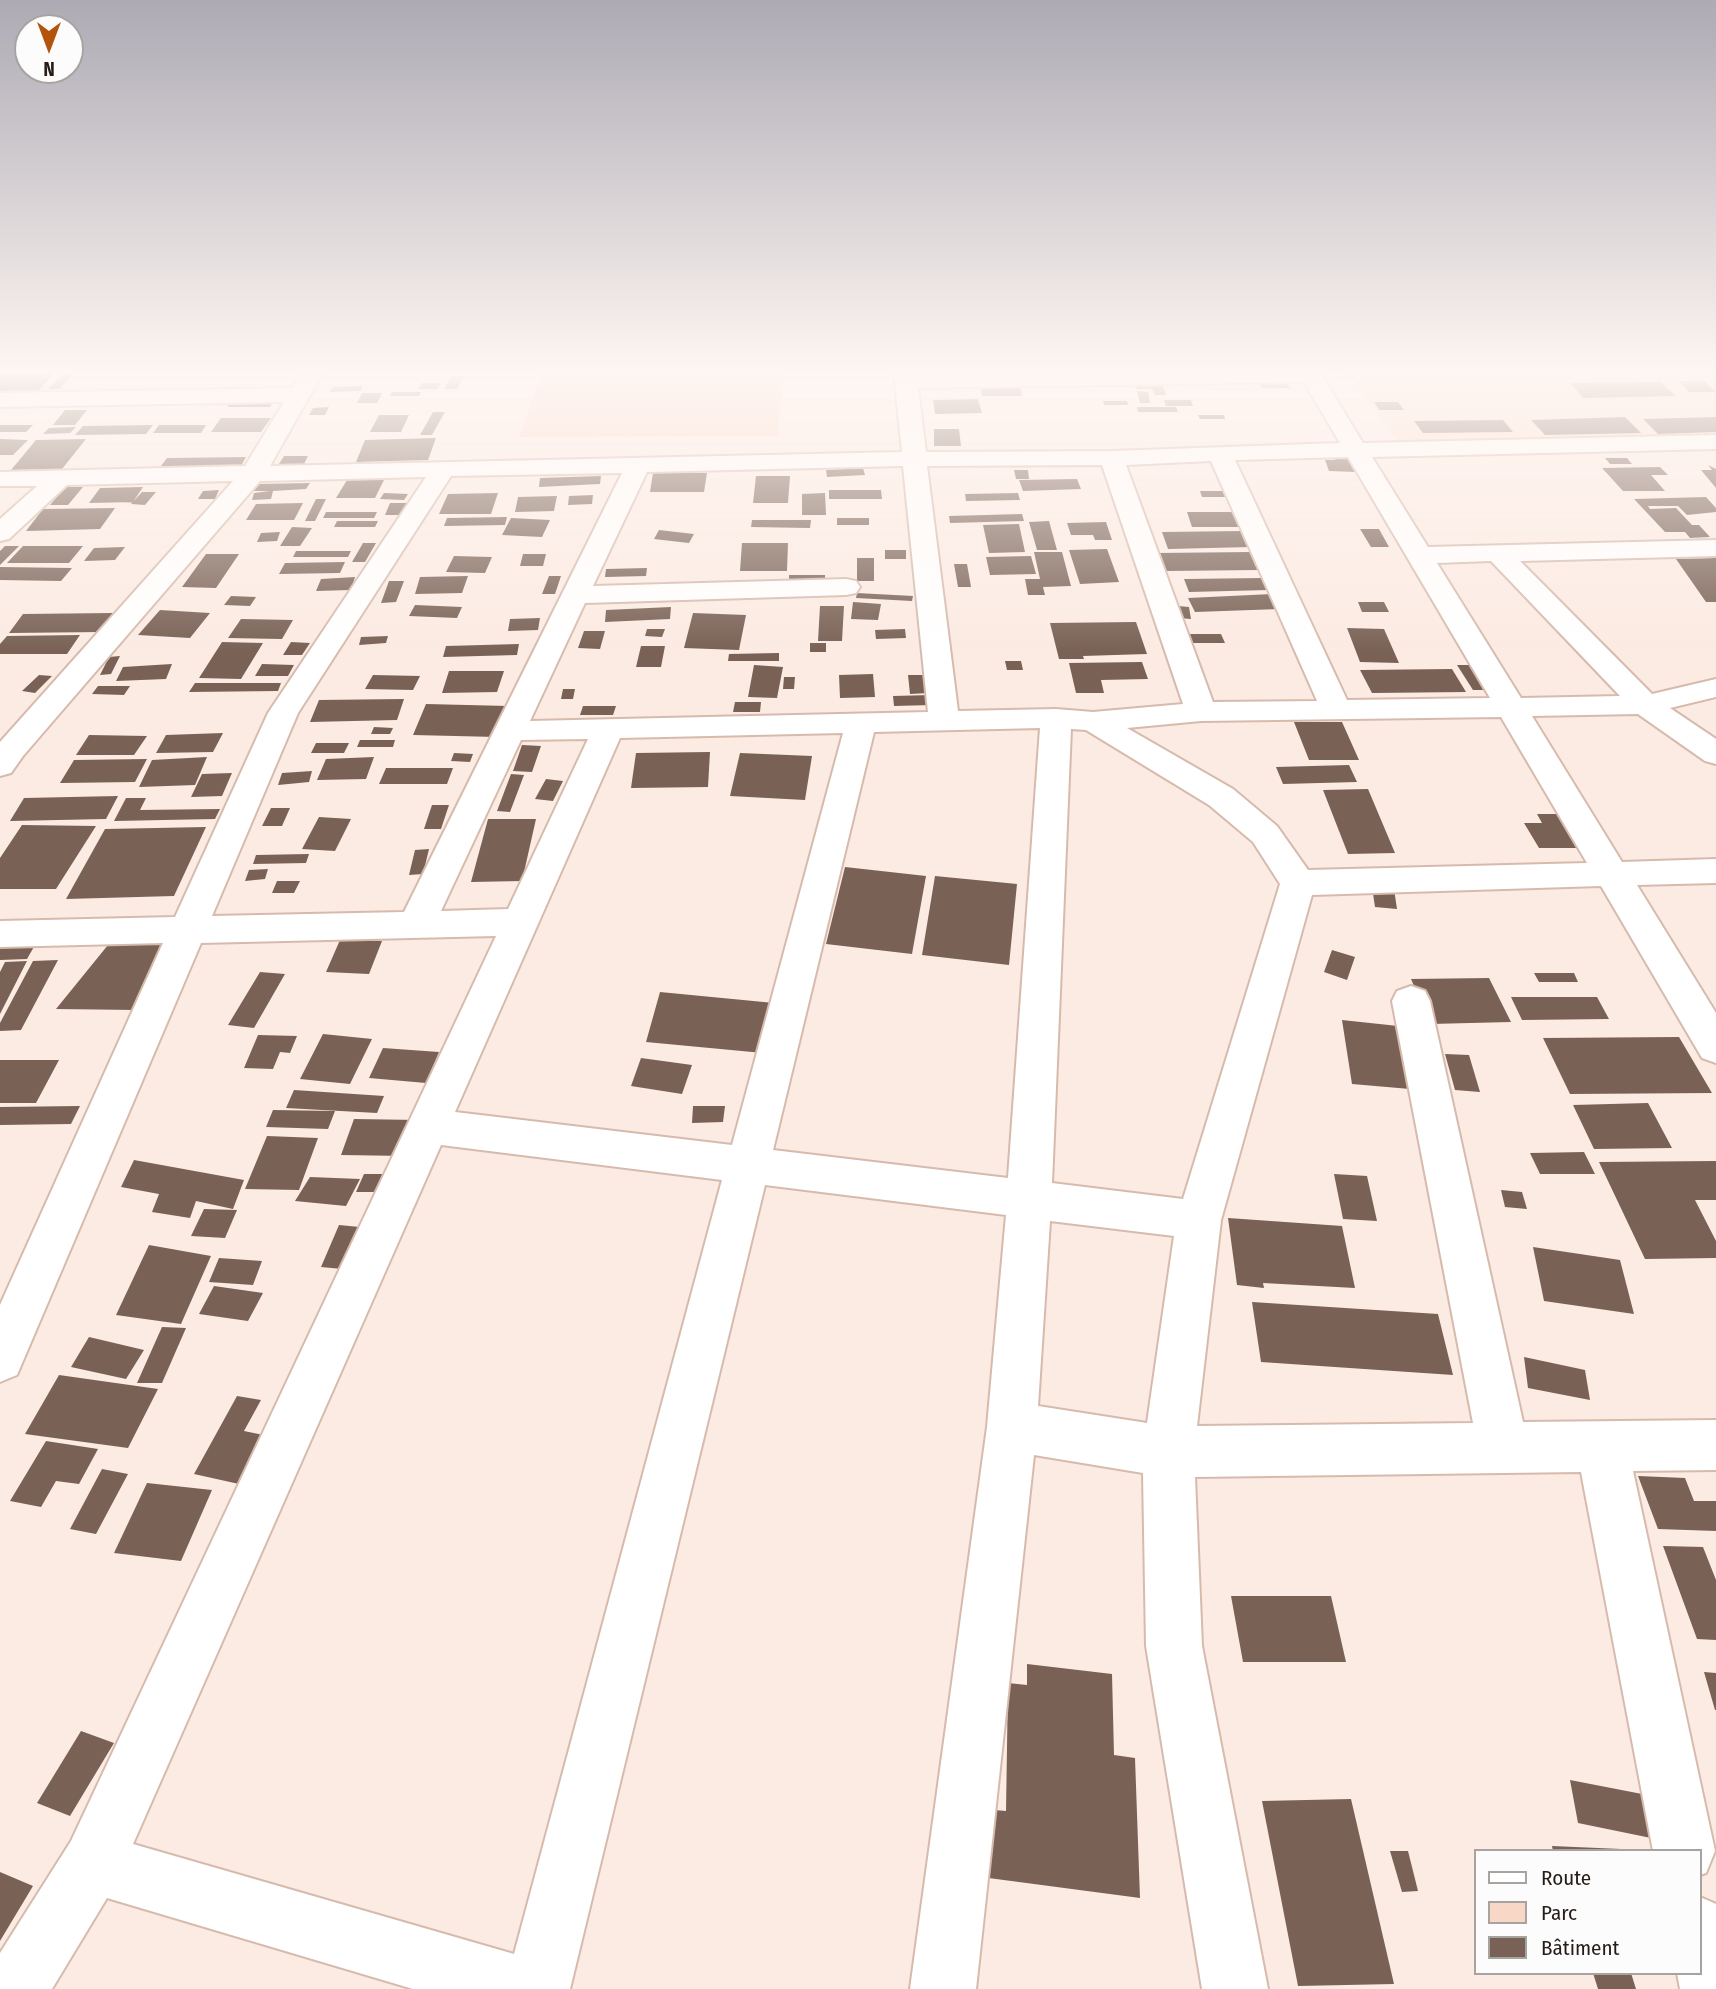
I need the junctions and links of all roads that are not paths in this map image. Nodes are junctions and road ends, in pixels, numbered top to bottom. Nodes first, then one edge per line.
1 (257, 467) edge
2 (567, 467) edge
3 (637, 467) edge
4 (916, 467) edge
5 (1115, 467) edge
6 (1226, 467) edge
7 (1366, 467) edge
8 (443, 470) junction
9 (253, 474) junction
10 (60, 478) junction
11 (0, 480) edge
12 (0, 533) edge
13 (1716, 548) edge
14 (1497, 553) junction
15 (1420, 555) junction
16 (846, 587) dead end
17 (576, 595) junction
18 (1716, 688) edge
19 (1645, 705) junction
20 (1511, 708) junction
21 (1337, 711) junction
22 (1201, 712) junction
23 (1075, 719) junction
24 (944, 721) junction
25 (861, 723) junction
26 (609, 729) junction
27 (511, 731) junction
28 (1716, 754) edge
29 (3, 756) edge
30 (1716, 871) edge
31 (1611, 872) junction
32 (1298, 883) junction
33 (521, 922) junction
34 (416, 924) junction
35 (188, 929) junction
36 (0, 934) edge
37 (1411, 1001) dead end
38 (1716, 1047) edge
39 (428, 1126) junction
40 (748, 1164) junction
41 (1029, 1199) junction
42 (1199, 1220) junction
43 (0, 1359) edge
44 (1012, 1427) junction
45 (1716, 1446) edge
46 (1503, 1447) junction
47 (1602, 1447) junction
48 (1168, 1452) junction
49 (1684, 1849) edge
50 (93, 1863) junction
51 (1702, 1938) edge
52 (15, 1989) edge
53 (523, 1989) edge
54 (537, 1989) edge
55 (943, 1989) edge
56 (1235, 1989) edge
57 (1713, 1989) edge

1 - 9 street
2 - 8 street
3 - 17 street
4 - 24 street
5 - 22 street
6 - 21 street
7 - 15 street
8 - 9 street
8 - 35 street
9 - 10 street
9 - 29 street
10 - 11 street
10 - 12 street
13 - 14 street
14 - 15 street
14 - 19 street
15 - 20 street
16 - 17 street
17 - 27 street
18 - 19 street
19 - 20 street
19 - 28 street
20 - 21 street
20 - 31 street
21 - 22 street
22 - 23 street
23 - 24 street
23 - 32 street
23 - 41 street
24 - 25 street
25 - 26 street
25 - 40 street
26 - 27 street
26 - 33 street
27 - 34 street
30 - 31 street
31 - 32 street
31 - 38 street
32 - 42 street
33 - 34 street
33 - 39 street
34 - 35 street
35 - 36 street
35 - 43 street
37 - 46 street
39 - 40 street
39 - 50 street
40 - 41 street
40 - 54 street
41 - 42 street
41 - 44 street
42 - 48 street
44 - 48 street
44 - 55 street
45 - 47 street
46 - 47 street
46 - 48 street
47 - 49 street
48 - 56 street
50 - 52 street
50 - 53 street
51 - 57 street

